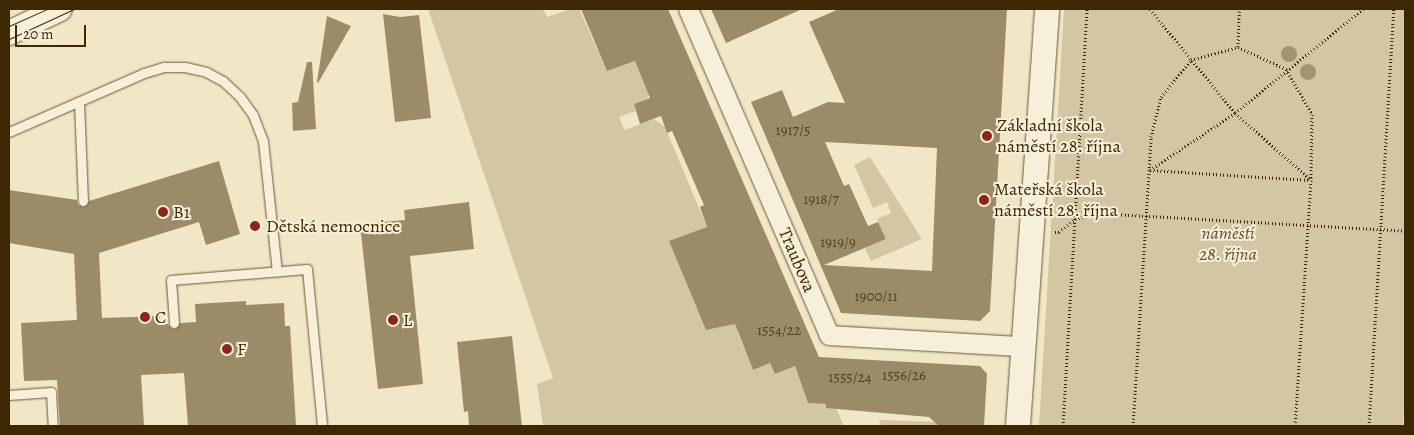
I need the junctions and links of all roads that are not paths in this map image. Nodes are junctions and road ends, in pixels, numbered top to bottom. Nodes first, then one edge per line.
1 (60, 9) edge
2 (688, 9) edge
3 (1047, 9) edge
4 (9, 32) edge
5 (79, 102) junction
6 (9, 132) edge
7 (83, 200) dead end
8 (277, 271) junction
9 (174, 323) dead end
10 (1022, 346) junction
11 (9, 395) edge
12 (53, 426) edge
13 (322, 426) edge
14 (1018, 426) edge

1 - 4 street
2 - 10 street, Traubova
3 - 10 street
5 - 6 lane
5 - 7 lane
5 - 8 lane
8 - 9 lane
8 - 13 lane
10 - 14 street
11 - 12 lane

